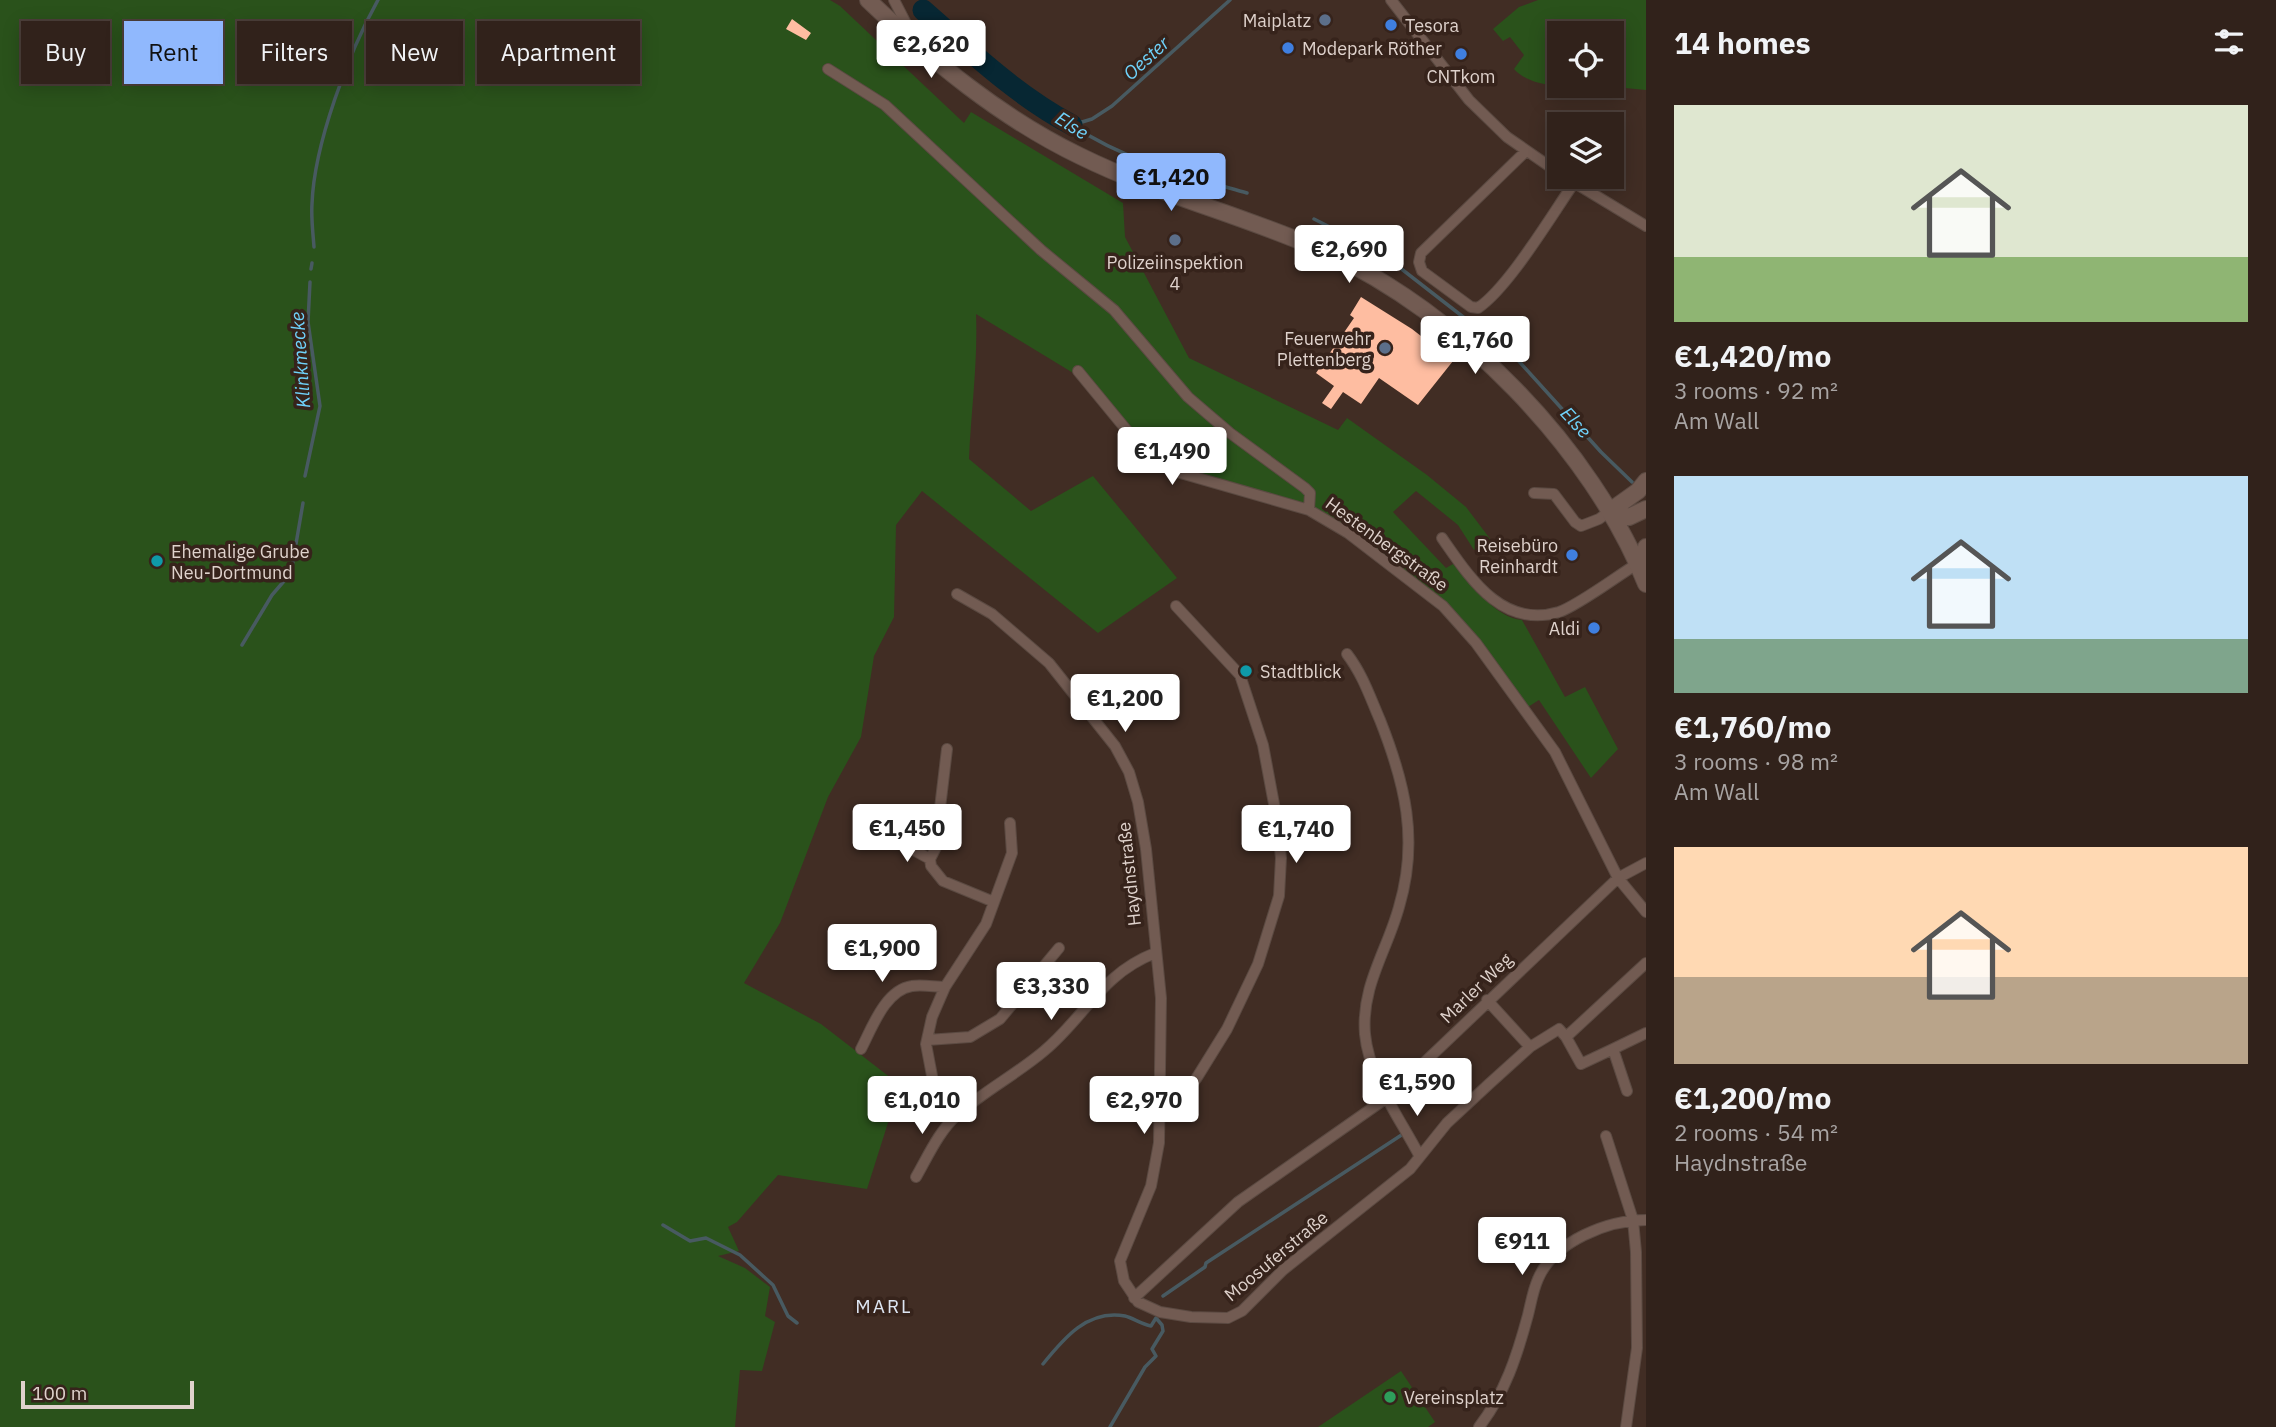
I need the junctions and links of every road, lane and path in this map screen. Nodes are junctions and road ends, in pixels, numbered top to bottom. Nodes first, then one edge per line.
1 (868, 0) edge
2 (894, 0) edge
3 (1395, 2) edge
4 (915, 42) junction
5 (828, 69) dead end
6 (1526, 151) junction
7 (1547, 165) edge
8 (1563, 189) edge
9 (1584, 189) edge
10 (1646, 226) edge
11 (1078, 371) dead end
12 (1646, 481) edge
13 (1534, 493) dead end
14 (1646, 509) edge
15 (1309, 510) junction
16 (1611, 511) junction
17 (1441, 538) dead end
18 (1646, 547) edge
19 (1637, 564) junction
20 (1645, 582) edge
21 (957, 594) dead end
22 (1176, 606) dead end
23 (1348, 654) dead end
24 (947, 749) dead end
25 (1010, 823) dead end
26 (899, 842) dead end
27 (930, 859) junction
28 (1646, 863) edge
29 (1618, 878) junction
30 (995, 902) junction
31 (1646, 912) edge
32 (1059, 948) dead end
33 (1155, 953) junction
34 (1646, 963) edge
35 (945, 987) junction
36 (1487, 1000) junction
37 (1646, 1033) edge
38 (1566, 1037) junction
39 (927, 1040) junction
40 (1530, 1047) junction
41 (861, 1049) dead end
42 (1613, 1049) junction
43 (1627, 1091) dead end
44 (1388, 1097) junction
45 (1159, 1112) junction
46 (957, 1115) junction
47 (1606, 1136) dead end
48 (1419, 1155) junction
49 (916, 1177) dead end
50 (1633, 1220) junction
51 (1646, 1220) edge
52 (1134, 1298) junction
53 (1479, 1427) edge
54 (1626, 1427) edge

1 - 4 main road
2 - 4 street
3 - 6 street
4 - 16 main road
5 - 15 street
6 - 7 street
6 - 8 street
9 - 10 street
11 - 15 street, Hestenbergstraße
12 - 16 main road
13 - 16 street
14 - 16 main road
15 - 29 street, Hestenbergstraße
16 - 19 main road
17 - 19 street
18 - 20 main road
19 - 20 main road
21 - 33 street, Haydnstraße
22 - 45 street
23 - 44 street
24 - 27 street
25 - 30 street
26 - 27 street
27 - 30 street
28 - 29 street, Marler Weg
29 - 31 street, Hestenbergstraße
29 - 36 street, Marler Weg
30 - 35 street
32 - 39 street
33 - 45 street, Haydnstraße
33 - 46 street
34 - 38 street
35 - 39 street
35 - 41 street
36 - 40 street
36 - 44 street, Marler Weg
37 - 42 street
38 - 40 street, Moosuferstraße
38 - 42 street
39 - 46 street
40 - 48 street, Moosuferstraße
42 - 43 street
44 - 48 street
44 - 52 street, Marler Weg
45 - 52 street, Haydnstraße
46 - 49 street
47 - 50 street
48 - 52 street, Moosuferstraße
50 - 51 street
50 - 53 street
50 - 54 street

